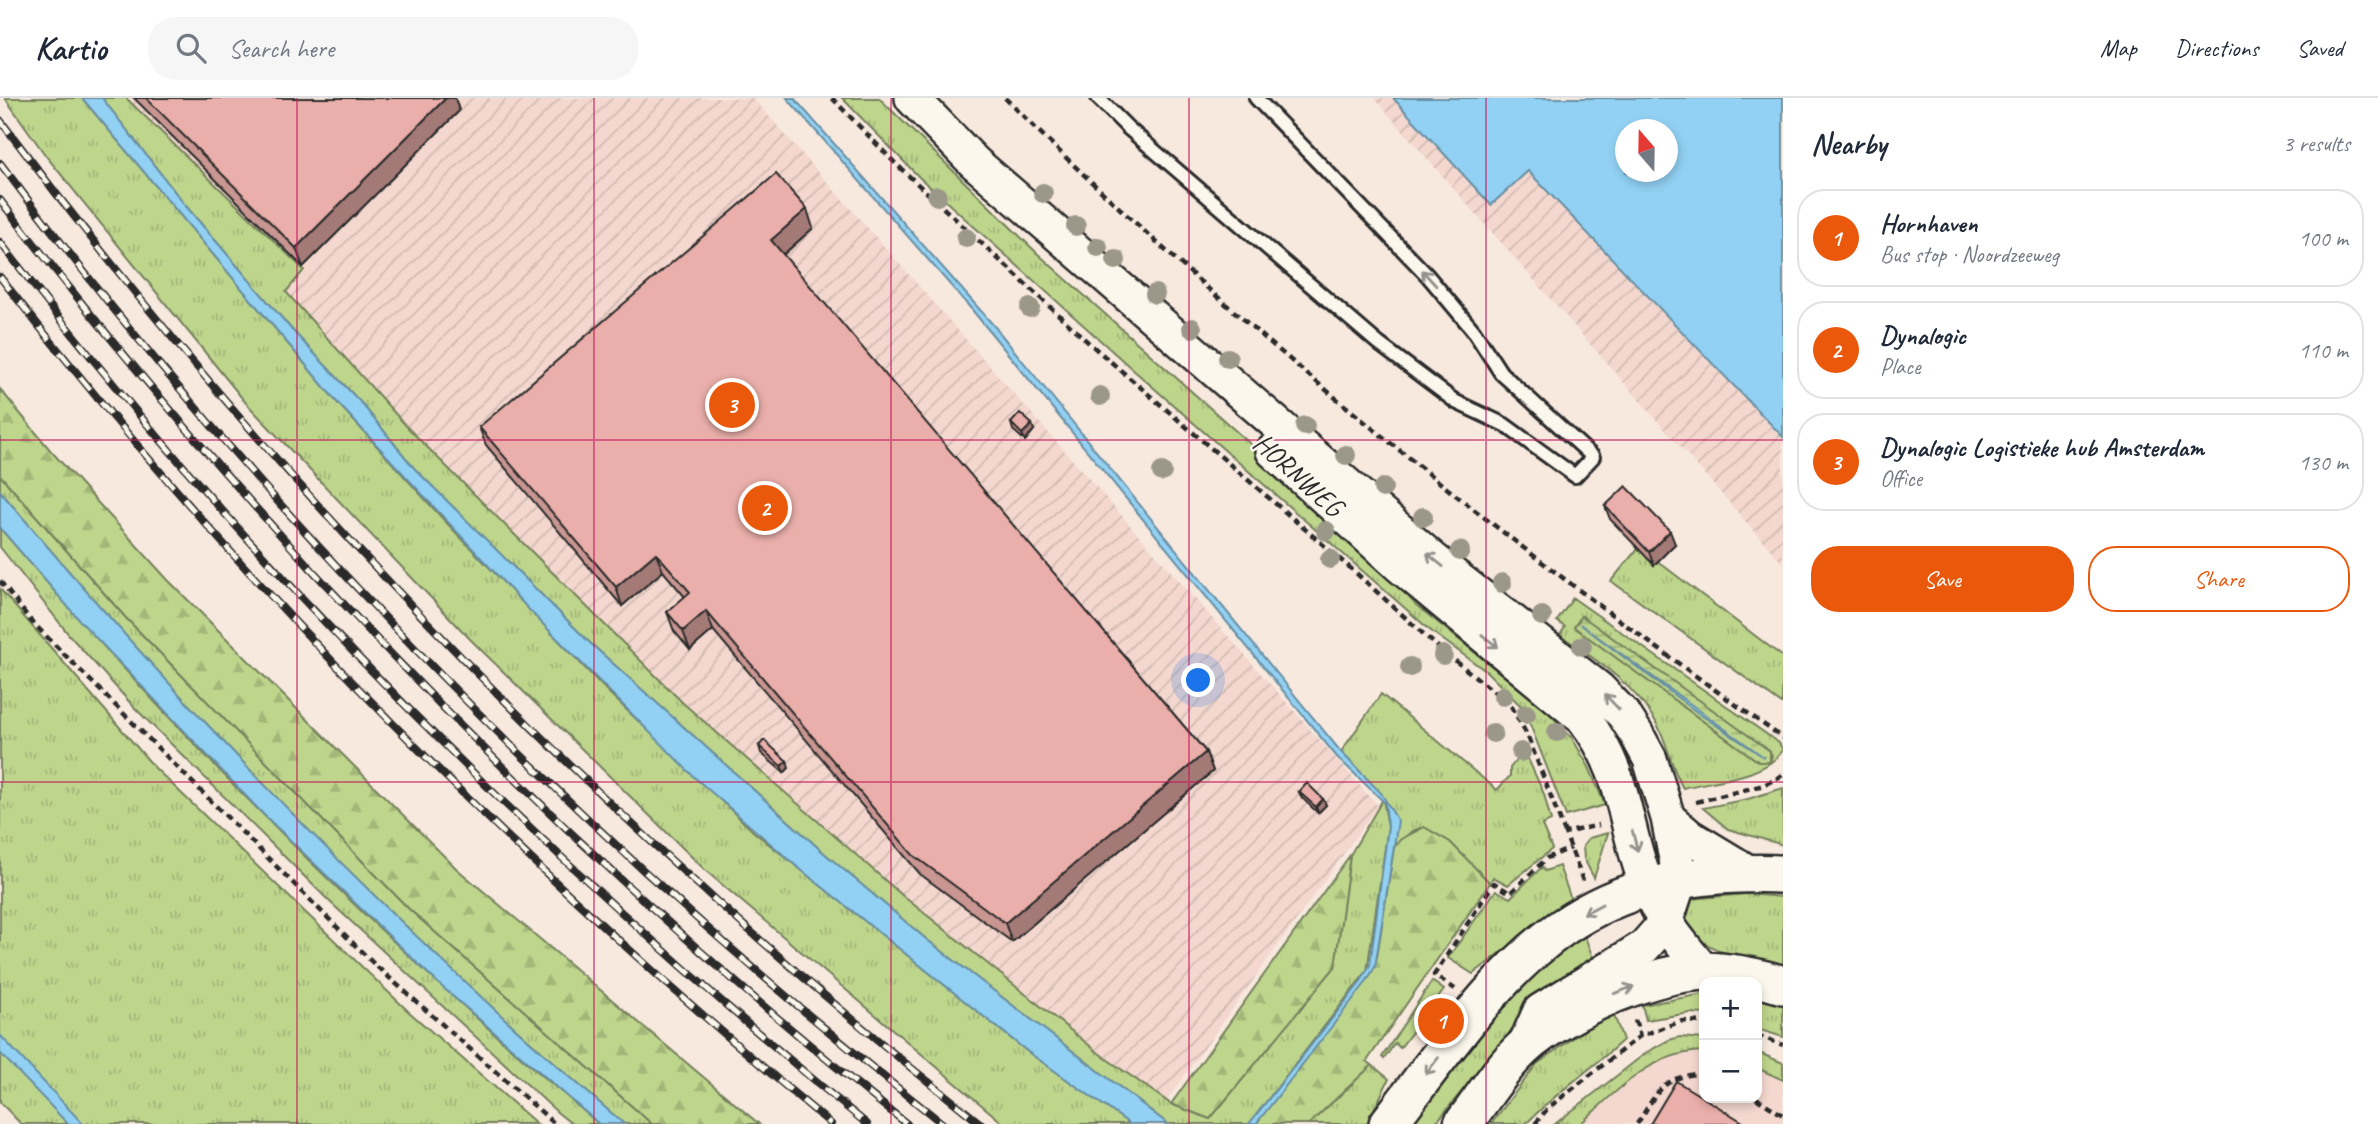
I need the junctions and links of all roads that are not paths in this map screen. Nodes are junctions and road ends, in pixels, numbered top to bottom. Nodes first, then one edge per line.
1 (886, 98) edge
2 (912, 98) edge
3 (1098, 98) edge
4 (1256, 98) edge
5 (1668, 818) junction
6 (1767, 873) edge
7 (1664, 883) junction
8 (1666, 922) junction
9 (1705, 972) junction
10 (1783, 985) edge
11 (1522, 1048) junction
12 (1388, 1124) edge
13 (1463, 1124) edge

1 -> 7 street, HORNWEG
5 -> 2 street, HORNWEG
3 -> 4 lane
5 - 6 street
5 - 7 street, HORNWEG
6 - 7 main road
7 - 8 street
7 -> 12 main road
8 - 9 street
8 - 11 street
9 - 10 main road
11 -> 9 main road
11 - 13 main road

